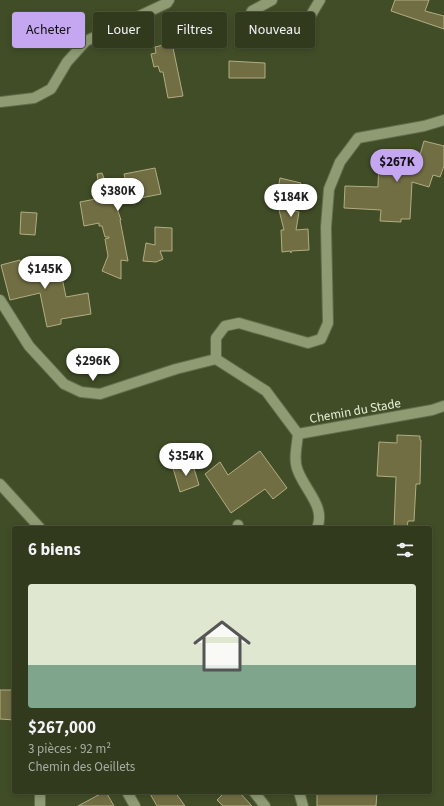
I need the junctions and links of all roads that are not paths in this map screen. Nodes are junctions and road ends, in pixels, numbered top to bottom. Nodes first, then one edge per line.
1 (169, 0) edge
2 (272, 0) edge
3 (320, 0) edge
4 (0, 102) edge
5 (444, 120) edge
6 (0, 300) edge
7 (216, 358) junction
8 (444, 406) edge
9 (298, 434) junction
10 (0, 484) edge
11 (38, 526) edge
12 (318, 526) edge
13 (40, 794) edge
14 (128, 794) edge
15 (256, 794) edge
16 (300, 794) edge
17 (40, 806) edge
18 (135, 806) edge
19 (265, 806) edge
20 (303, 806) edge

1 - 4 street
2 - 3 street
5 - 7 street
6 - 7 street
7 - 9 street
8 - 9 street, Chemin du Stade
9 - 12 street, Chemin du Stade
10 - 11 street
13 - 17 street
14 - 18 street
15 - 19 street
16 - 20 street

